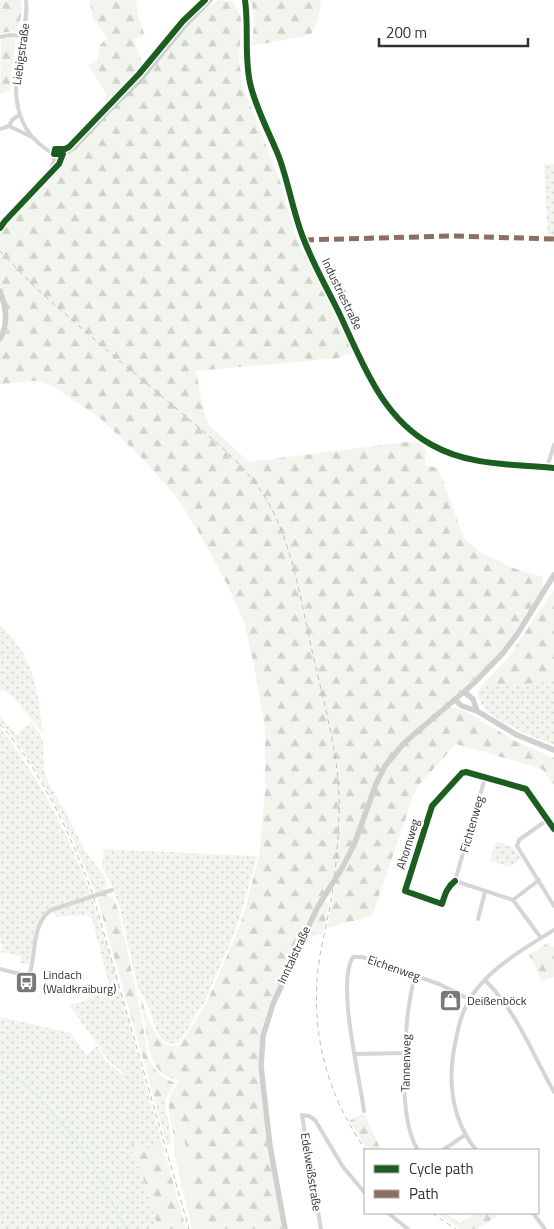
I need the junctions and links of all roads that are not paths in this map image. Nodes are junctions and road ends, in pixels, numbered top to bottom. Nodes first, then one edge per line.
1 (26, 0) edge
2 (243, 0) edge
3 (210, 1) edge
4 (23, 36) junction
5 (0, 37) edge
6 (19, 115) junction
7 (9, 126) junction
8 (0, 129) edge
9 (35, 139) junction
10 (54, 154) junction
11 (63, 154) junction
12 (50, 173) junction
13 (0, 228) edge
14 (0, 291) edge
15 (0, 339) edge
16 (554, 445) edge
17 (551, 467) edge
18 (554, 575) edge
19 (474, 683) junction
20 (464, 692) junction
21 (473, 699) junction
22 (455, 700) junction
23 (477, 711) junction
24 (554, 750) edge
25 (485, 778) junction
26 (547, 820) junction
27 (554, 829) edge
28 (539, 880) junction
29 (455, 882) junction
30 (112, 890) dead end
31 (485, 892) junction
32 (513, 900) junction
33 (554, 906) edge
34 (478, 919) dead end
35 (554, 930) edge
36 (541, 938) junction
37 (0, 969) edge
38 (415, 976) junction
39 (484, 980) junction
40 (470, 999) junction
41 (405, 1053) junction
42 (355, 1054) junction
43 (554, 1092) edge
44 (364, 1111) dead end
45 (465, 1135) junction
46 (418, 1149) edge
47 (444, 1149) edge
48 (475, 1149) edge
49 (364, 1192) edge
50 (389, 1214) edge
51 (535, 1214) edge
52 (402, 1227) edge
53 (285, 1229) edge
54 (321, 1229) edge
55 (408, 1229) edge
56 (545, 1229) edge

1 - 4 street, Liebigstraße
2 - 17 street, Industriestraße
3 - 11 street
4 - 5 street
4 - 6 street, Liebigstraße
6 - 7 street
6 - 9 street, Liebigstraße
7 - 8 street
7 - 9 street
9 - 10 street, Liebigstraße
10 - 11 street
10 - 12 street
11 - 12 street
12 - 13 street
14 - 15 street
16 - 17 street
18 - 19 street, Inntalstraße
19 - 20 street, Inntalstraße
19 - 21 street
20 - 21 street
20 - 22 street, Inntalstraße
21 - 23 street
22 - 23 street
22 - 53 street, Inntalstraße
23 - 24 street
25 - 26 street, Fichtenweg
25 - 29 street, Fichtenweg
25 - 29 street, Ahornweg
26 - 27 street, Fichtenweg
26 - 28 street
28 - 32 street
28 - 33 street
29 - 31 street
30 - 37 street
31 - 32 street
31 - 34 street
32 - 36 street
35 - 36 street
36 - 39 street
38 - 40 street, Eichenweg
38 - 41 street, Tannenweg
38 - 42 street, Eichenweg
39 - 40 street
39 - 43 street
40 - 45 street
41 - 42 street
41 - 46 street, Tannenweg
42 - 44 street, Eichenweg
45 - 47 street
45 - 48 street
49 - 54 street, Edelweißstraße
50 - 52 street
51 - 56 street
52 - 55 street

